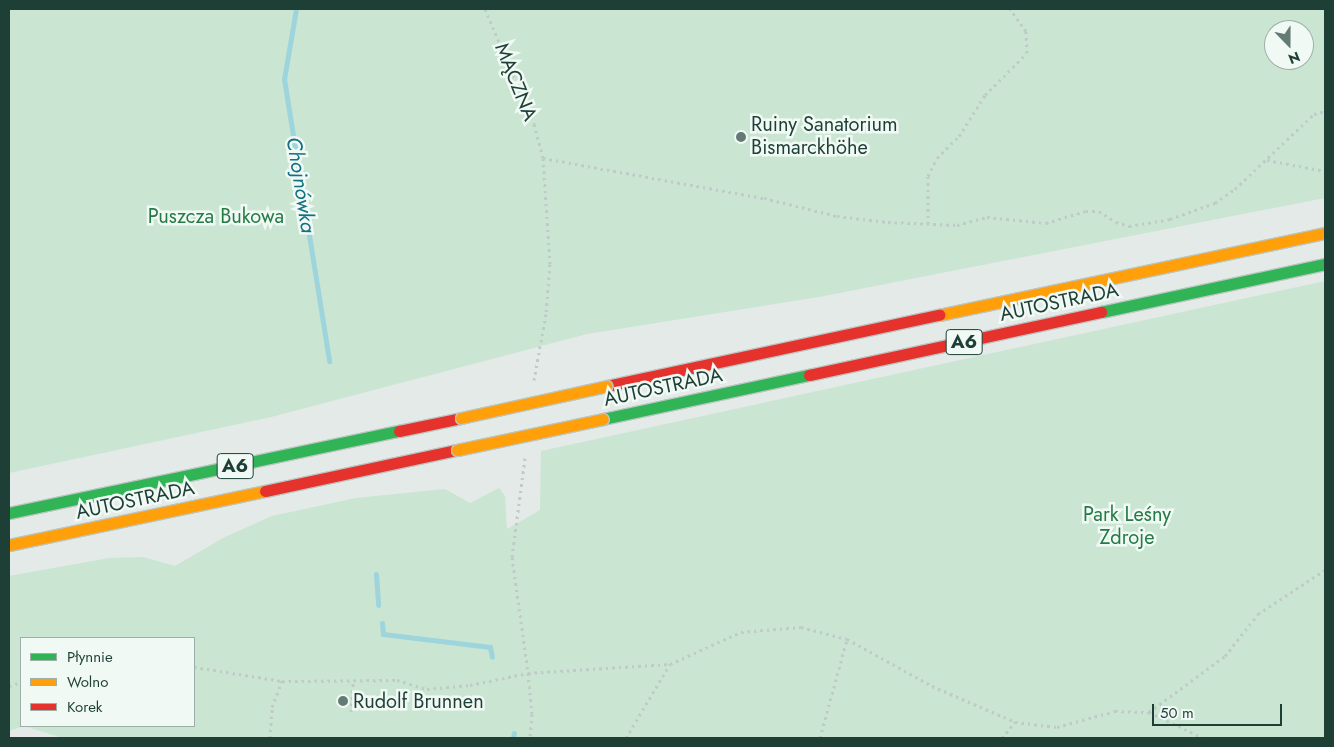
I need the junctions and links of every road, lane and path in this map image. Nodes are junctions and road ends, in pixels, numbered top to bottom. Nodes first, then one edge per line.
1 (485, 9) edge
2 (1010, 9) edge
3 (1325, 110) edge
4 (1267, 160) junction
5 (1325, 171) edge
6 (928, 224) junction
7 (1325, 233) edge
8 (1325, 264) edge
9 (9, 513) edge
10 (9, 544) edge
11 (1325, 570) edge
12 (847, 639) junction
13 (670, 664) junction
14 (195, 667) edge
15 (528, 673) junction
16 (353, 680) junction
17 (282, 681) junction
18 (351, 712) dead end
19 (1148, 712) junction
20 (1015, 722) junction
21 (270, 738) edge
22 (530, 738) edge
23 (626, 738) edge
24 (820, 738) edge
25 (1002, 738) edge
26 (1203, 738) edge

1 - 6 path, MĄCZNA
2 - 6 path
3 - 4 path
4 - 5 path
4 - 6 path
7 - 9 highway, AUTOSTRADA / A6, bridge
8 - 10 highway, AUTOSTRADA / A6, bridge
11 - 19 path
12 - 13 path
12 - 20 path
12 - 24 path
13 - 15 path
13 - 23 path
14 - 17 path
15 - 16 path
15 - 22 path
16 - 17 path
16 - 18 path
17 - 21 path
19 - 20 path
19 - 26 path
20 - 25 path

